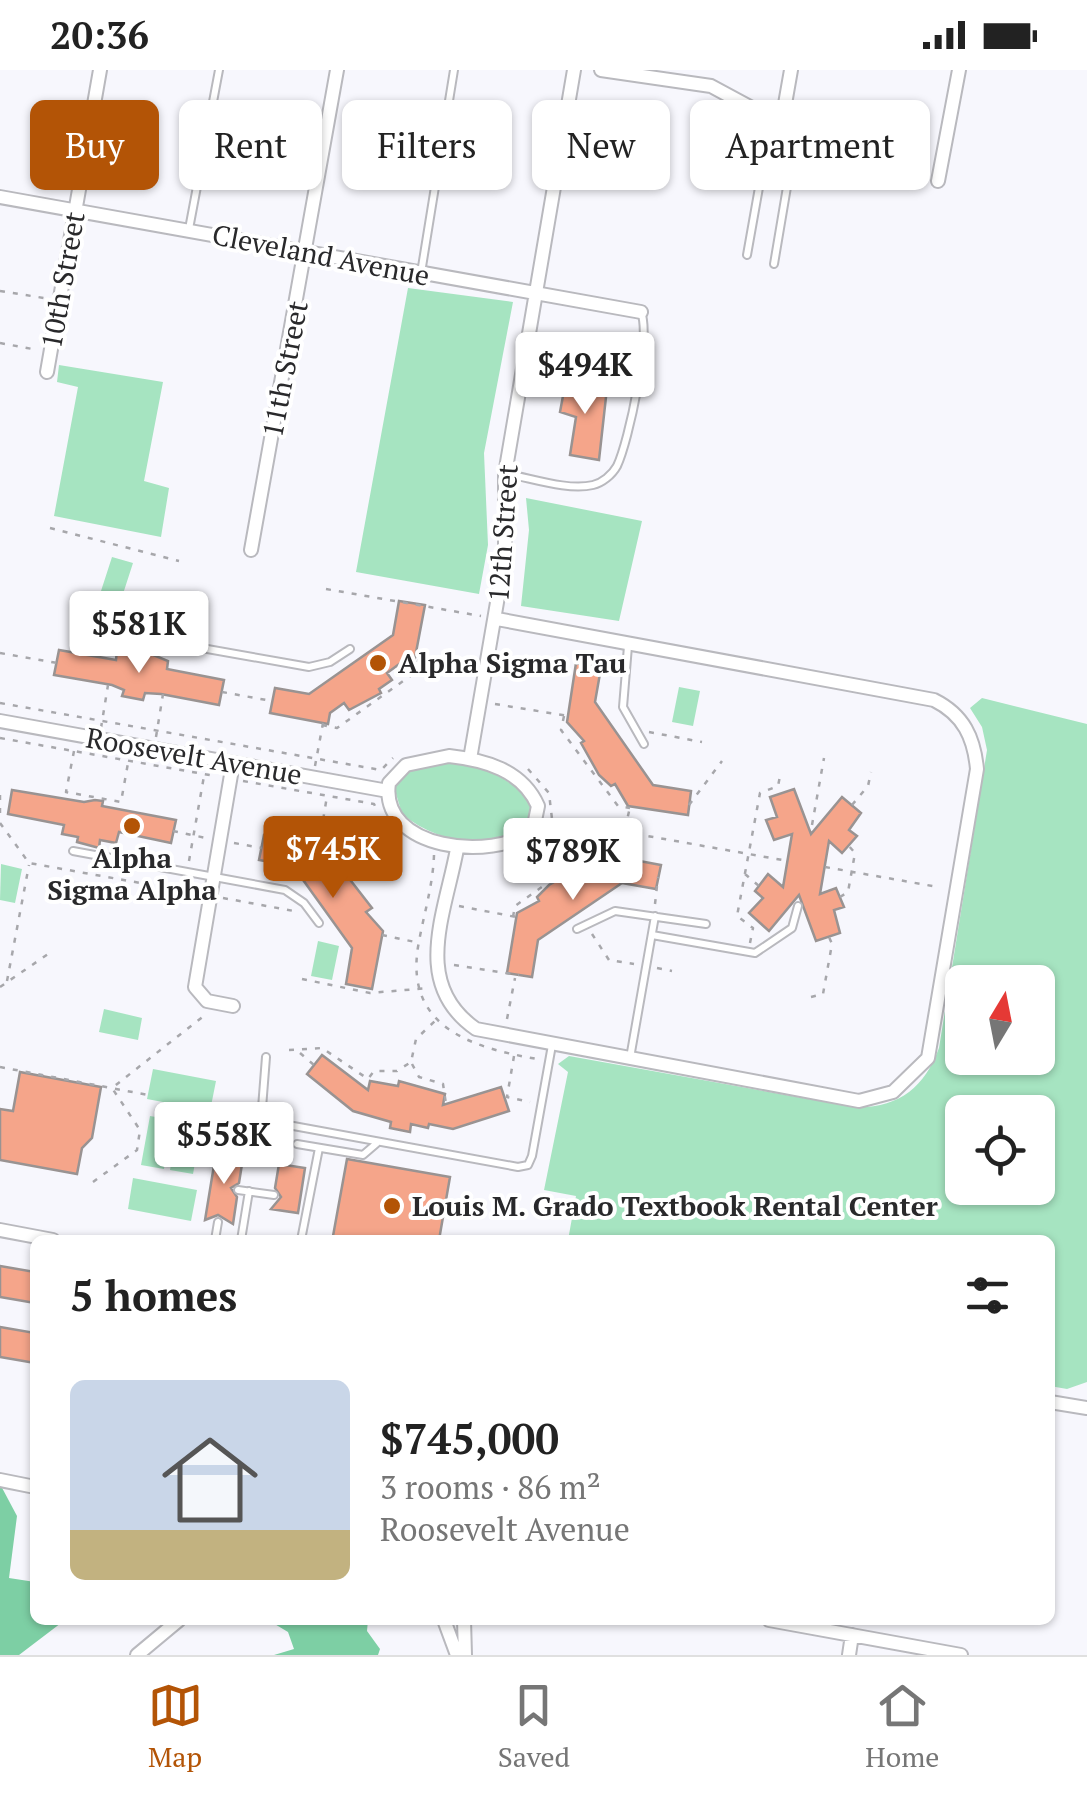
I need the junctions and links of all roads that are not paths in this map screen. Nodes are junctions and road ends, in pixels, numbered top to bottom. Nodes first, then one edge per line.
1 (100, 70) edge
2 (219, 70) edge
3 (337, 70) edge
4 (454, 70) edge
5 (574, 70) edge
6 (601, 70) edge
7 (790, 70) edge
8 (958, 70) edge
9 (569, 100) edge
10 (738, 100) edge
11 (782, 100) edge
12 (938, 180) dead end
13 (552, 190) edge
14 (761, 190) edge
15 (787, 190) edge
16 (0, 197) edge
17 (76, 210) junction
18 (189, 230) junction
19 (306, 255) junction
20 (747, 255) dead end
21 (774, 264) dead end
22 (421, 274) junction
23 (534, 293) junction
24 (642, 312) joint
25 (47, 372) dead end
26 (506, 474) junction
27 (251, 550) dead end
28 (497, 619) junction
29 (134, 636) dead end
30 (628, 646) junction
31 (350, 649) dead end
32 (0, 721) edge
33 (642, 741) road end
34 (470, 759) junction
35 (232, 763) junction
36 (388, 791) junction
37 (457, 848) junction
38 (74, 851) dead end
39 (213, 877) junction
40 (798, 906) dead end
41 (654, 916) junction
42 (319, 923) dead end
43 (706, 924) dead end
44 (577, 930) dead end
45 (652, 935) junction
46 (226, 1005) road end
47 (552, 1046) junction
48 (266, 1057) dead end
49 (630, 1060) junction
50 (378, 1143) junction
51 (297, 1144) dead end
52 (319, 1148) junction
53 (238, 1190) dead end
54 (249, 1191) junction
55 (274, 1195) dead end
56 (218, 1222) dead end
57 (0, 1230) edge
58 (216, 1235) edge
59 (241, 1235) edge
60 (302, 1235) edge
61 (30, 1236) edge
62 (1055, 1403) edge
63 (1087, 1408) edge
64 (0, 1480) edge
65 (30, 1486) edge
66 (173, 1625) edge
67 (446, 1625) edge
68 (464, 1625) edge
69 (797, 1625) edge
70 (852, 1635) junction
71 (137, 1655) edge
72 (457, 1655) edge
73 (465, 1655) edge
74 (849, 1655) edge
75 (962, 1655) edge

1 - 17 street, 10th Street
2 - 18 lane
3 - 19 street, 11th Street
4 - 22 lane
5 - 9 street, 12th Street
6 - 10 street
7 - 11 street
8 - 12 street
13 - 23 street, 12th Street
14 - 20 lane
15 - 21 lane
16 - 17 street, Cleveland Avenue
17 - 18 street, Cleveland Avenue
17 - 25 street, 10th Street
18 - 19 street, Cleveland Avenue
19 - 22 street, Cleveland Avenue
19 - 27 street, 11th Street
22 - 23 street, Cleveland Avenue
23 - 24 street, Cleveland Avenue
23 - 26 street, 12th Street
24 - 26 lane
26 - 28 street, 12th Street
28 - 30 street
28 - 34 street, 12th Street
29 - 31 lane
30 - 33 lane
30 - 49 street
32 - 35 street, Roosevelt Avenue
34 - 36 street
34 - 37 street
35 - 36 street, Roosevelt Avenue
35 - 39 street
36 - 37 street
37 - 47 street
38 - 39 lane
39 - 42 lane
39 - 46 street
40 - 45 lane
41 - 43 lane
41 - 44 lane
41 - 45 lane
45 - 49 lane
47 - 49 street
47 - 50 lane
48 - 50 lane
50 - 52 lane
51 - 52 lane
52 - 60 lane
53 - 54 lane
54 - 55 lane
54 - 59 lane
56 - 58 lane
57 - 61 street
62 - 63 street
64 - 65 street
66 - 71 street
67 - 72 street
68 - 73 street
69 - 70 street
70 - 74 street
70 - 75 street

